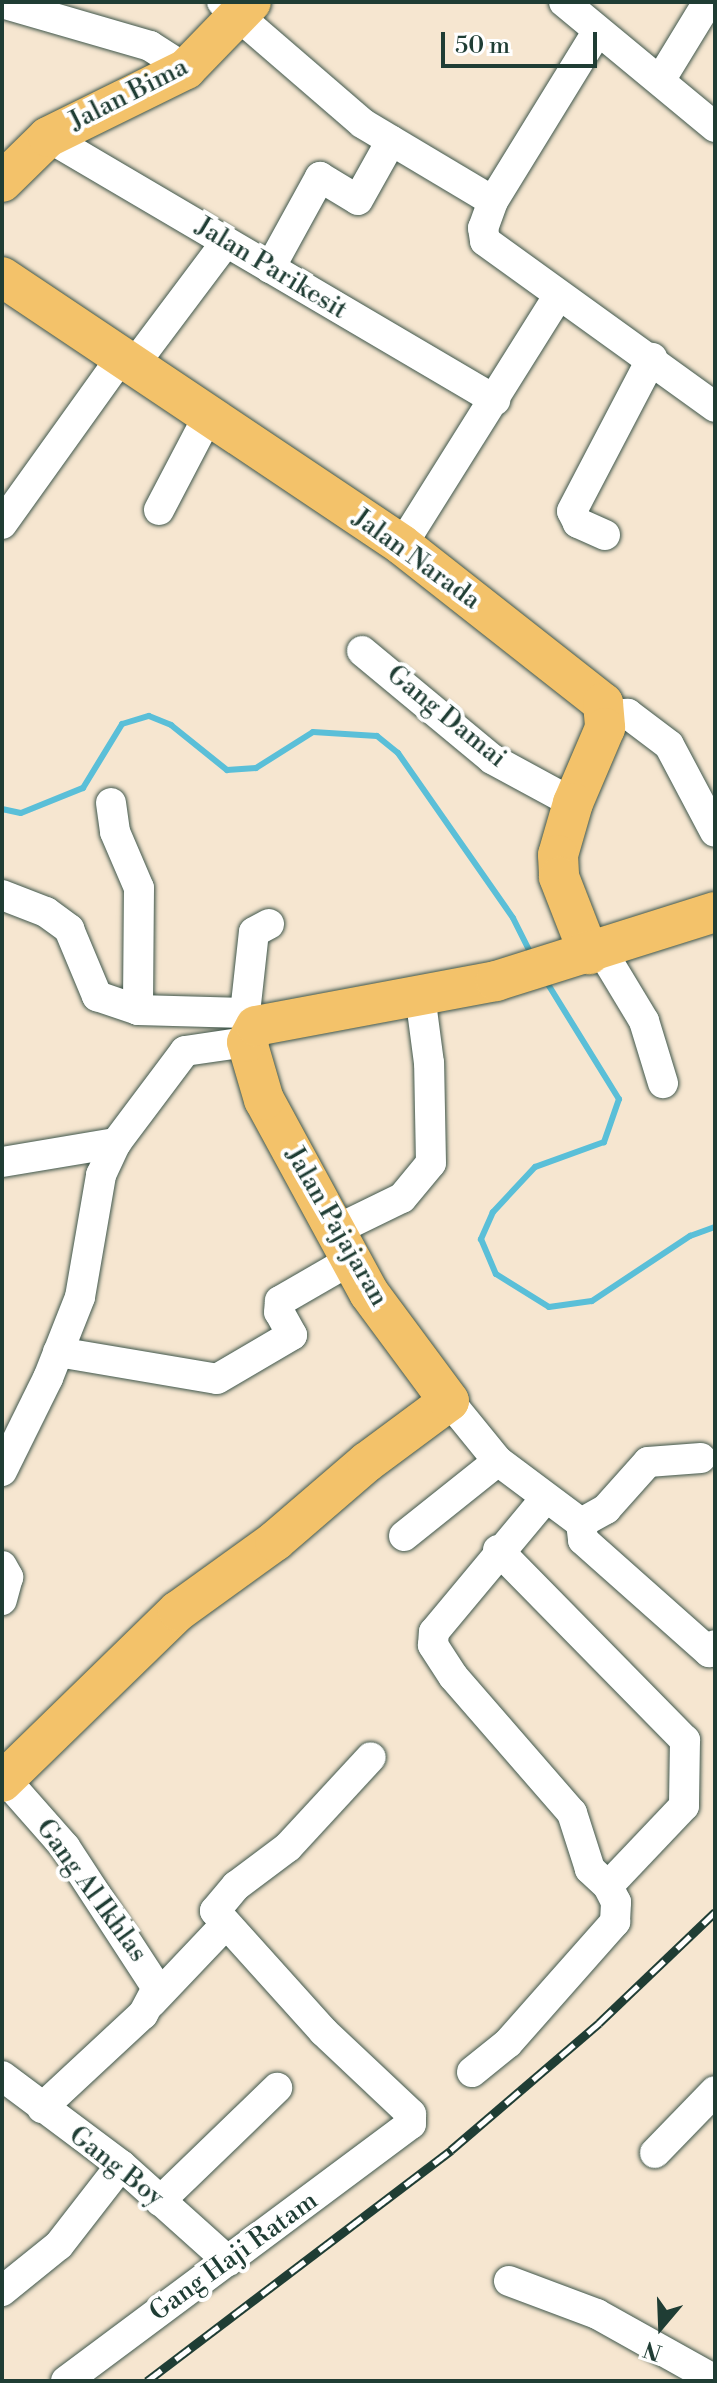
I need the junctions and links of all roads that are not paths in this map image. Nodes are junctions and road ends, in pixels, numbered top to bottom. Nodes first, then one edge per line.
1 (708, 2) edge
2 (2, 3) edge
3 (238, 7) edge
4 (584, 14) edge
5 (186, 69) junction
6 (661, 79) junction
7 (715, 127) edge
8 (48, 137) junction
9 (391, 141) junction
10 (2, 182) edge
11 (493, 201) junction
12 (226, 242) junction
13 (270, 268) junction
14 (2, 277) edge
15 (559, 295) junction
16 (652, 358) junction
17 (127, 362) junction
18 (495, 400) junction
19 (715, 407) edge
20 (207, 418) junction
21 (159, 510) dead end
22 (2, 524) edge
23 (605, 535) dead end
24 (402, 545) junction
25 (362, 651) dead end
26 (606, 715) junction
27 (111, 803) dead end
28 (573, 803) junction
29 (715, 832) edge
30 (2, 895) edge
31 (715, 912) edge
32 (269, 924) dead end
33 (595, 951) junction
34 (420, 995) junction
35 (138, 1010) junction
36 (249, 1027) junction
37 (663, 1083) dead end
38 (116, 1143) junction
39 (2, 1162) edge
40 (344, 1245) junction
41 (58, 1352) junction
42 (449, 1401) junction
43 (9, 1458) edge
44 (701, 1458) dead end
45 (498, 1461) junction
46 (545, 1499) junction
47 (581, 1523) junction
48 (404, 1536) dead end
49 (498, 1550) junction
50 (2, 1566) edge
51 (2, 1600) edge
52 (715, 1645) edge
53 (371, 1757) dead end
54 (4, 1780) edge
55 (608, 1886) junction
56 (224, 1926) junction
57 (151, 2003) junction
58 (472, 2072) dead end
59 (2, 2076) edge
60 (277, 2088) dead end
61 (715, 2091) edge
62 (42, 2108) junction
63 (655, 2153) dead end
64 (121, 2165) junction
65 (160, 2201) junction
66 (228, 2261) junction
67 (509, 2281) dead end
68 (2, 2291) edge
69 (715, 2380) edge
70 (66, 2381) edge

1 - 6 street
2 - 5 street
3 - 5 main road, Jalan Bima
3 - 9 street
4 - 6 street
4 - 11 street
5 - 8 main road, Jalan Bima
6 - 7 street
8 - 10 main road, Jalan Bima
8 - 12 street, Jalan Parikesit
9 - 11 street
9 - 13 street
11 - 15 street
12 - 13 street, Jalan Parikesit
12 - 17 street
13 - 18 street, Jalan Parikesit
14 - 17 main road, Jalan Narada
15 - 16 street
15 - 18 street
16 - 19 street
16 - 23 street
17 - 20 main road, Jalan Narada
17 - 22 street
18 - 24 street
20 - 21 street
20 - 24 main road, Jalan Narada
24 - 26 main road, Jalan Narada
25 - 28 street, Gang Damai
26 - 28 main road
26 - 29 street
27 - 35 street
28 - 33 main road
30 - 35 street
31 - 33 main road
32 - 36 street
33 - 34 main road
33 - 37 street
34 - 36 main road
34 - 40 street
35 - 36 street
36 - 38 street
36 - 40 main road, Jalan Pajajaran
38 - 39 street
38 - 41 street
40 - 41 street
40 - 42 main road, Jalan Pajajaran
41 - 43 street
42 - 45 street
42 - 54 main road
44 - 47 street
45 - 46 street
45 - 48 street
46 - 47 street
46 - 49 street
47 - 52 street
49 - 55 street
49 - 55 street
50 - 51 street
53 - 56 street
54 - 57 street, Gang Al Ikhlas
55 - 58 street
56 - 57 street
56 - 66 street, Gang Haji Ratam
57 - 62 street
59 - 62 street, Gang Boy
60 - 65 street
61 - 63 street
62 - 64 street, Gang Boy
64 - 65 street, Gang Boy
64 - 68 street
65 - 66 street, Gang Boy
66 - 70 street, Gang Haji Ratam
67 - 69 street

